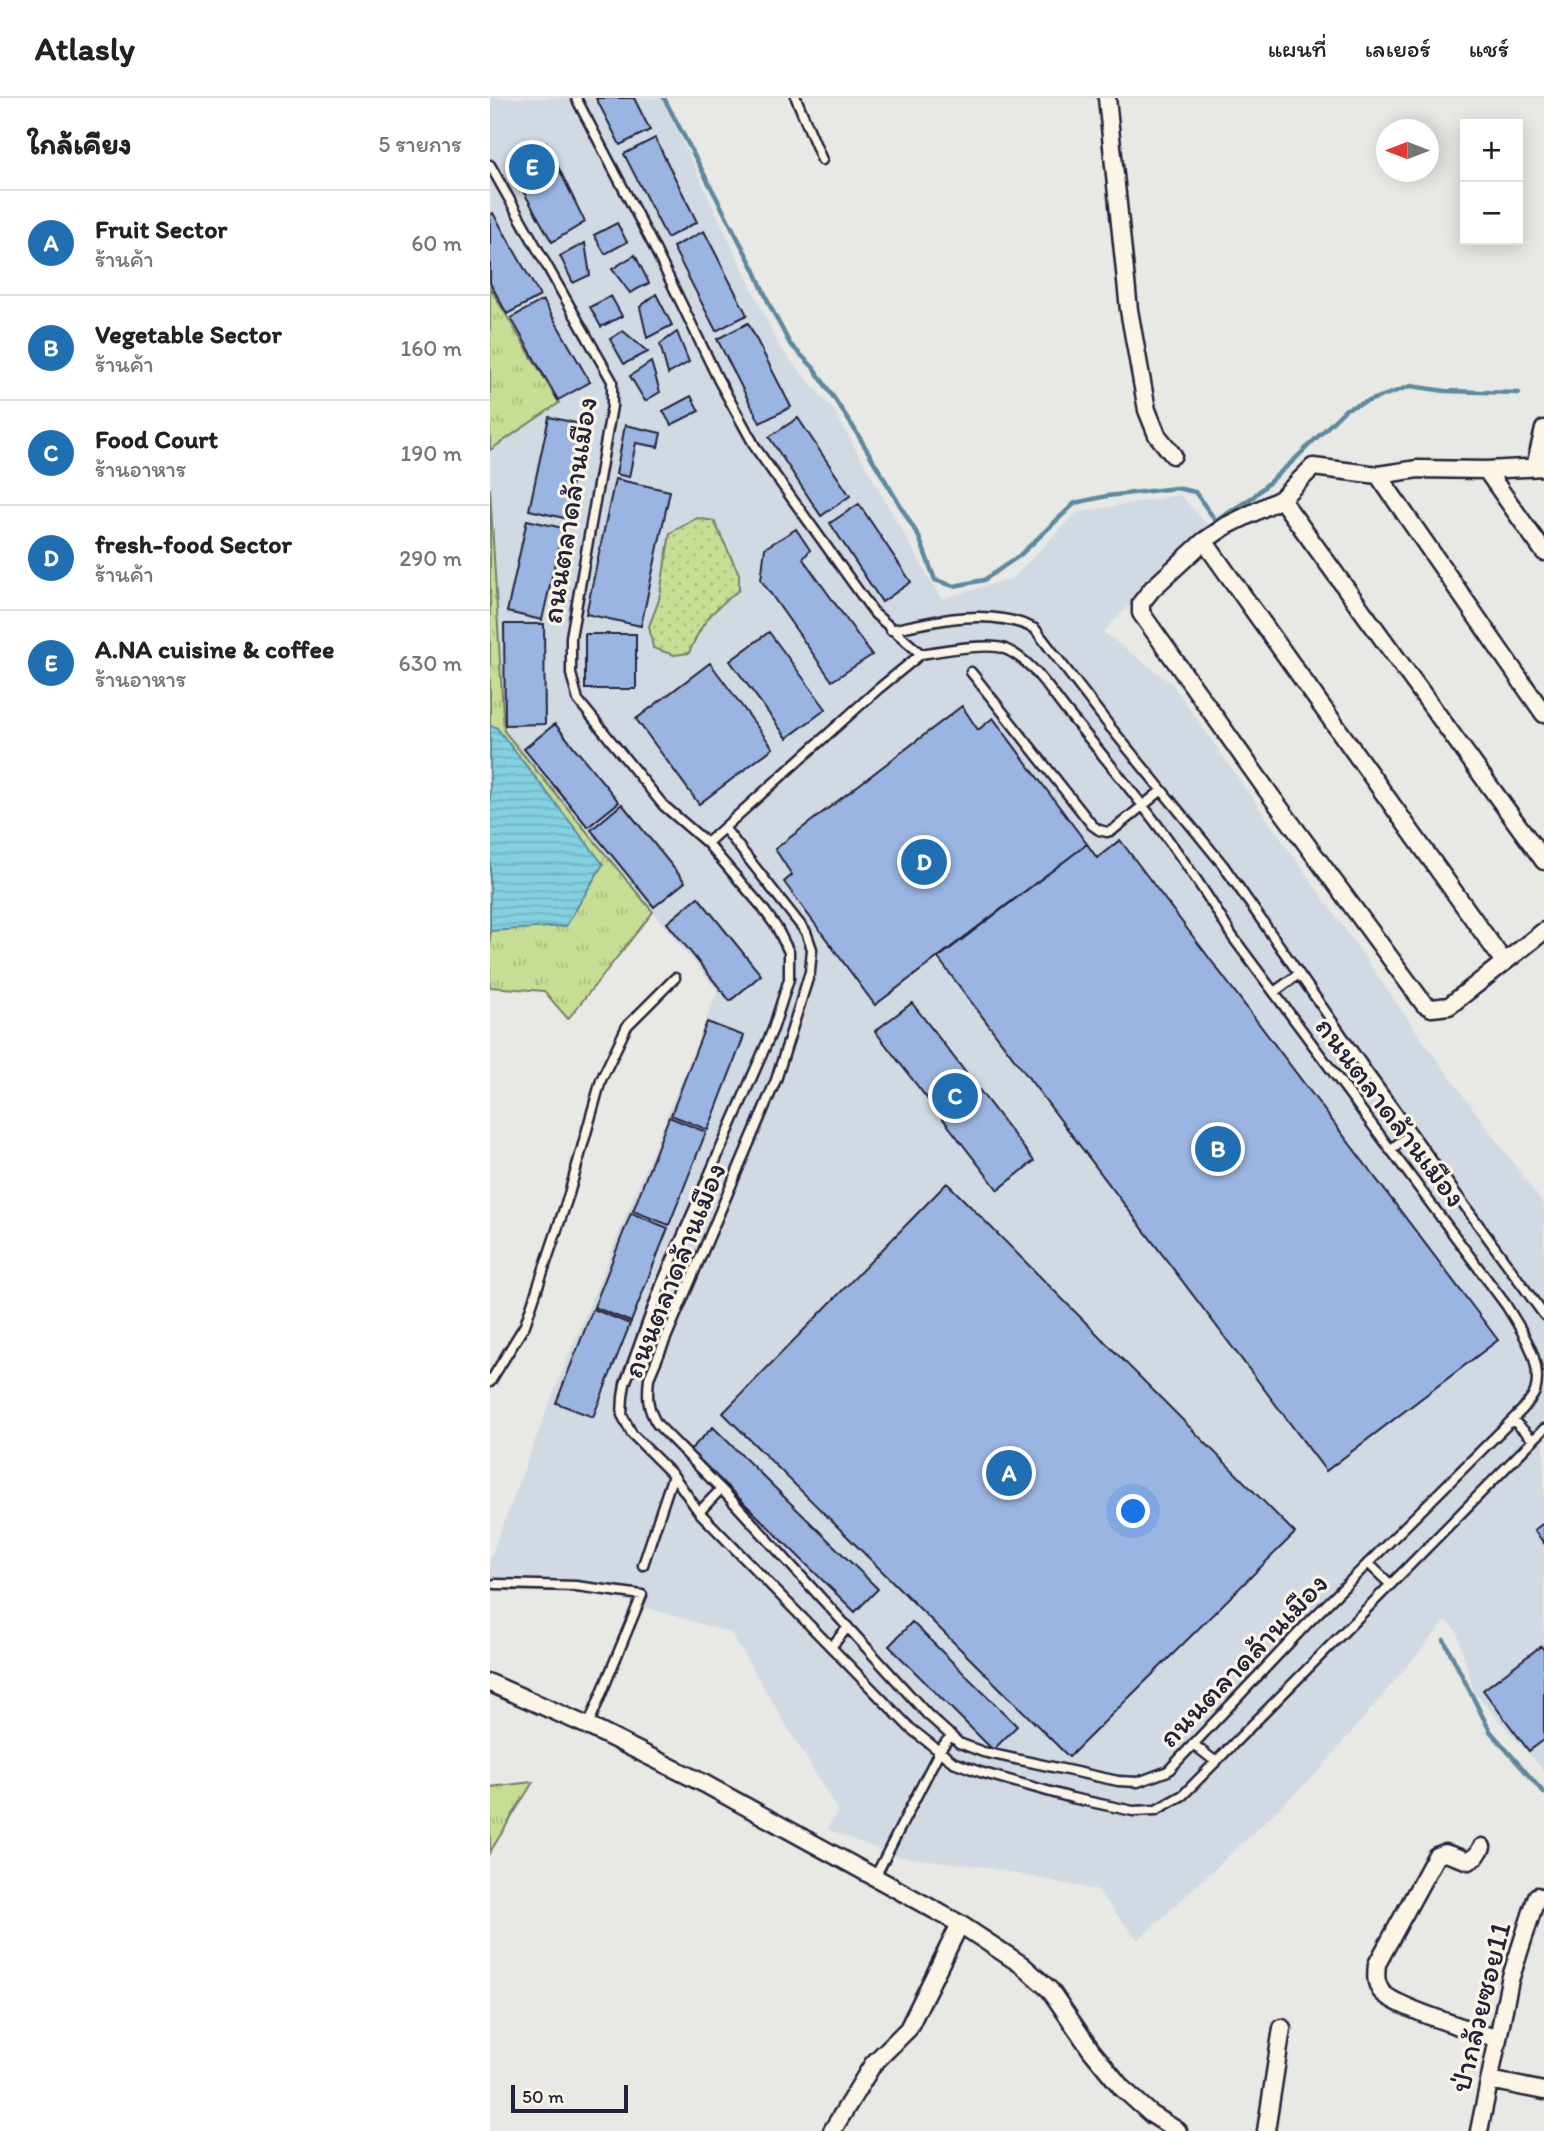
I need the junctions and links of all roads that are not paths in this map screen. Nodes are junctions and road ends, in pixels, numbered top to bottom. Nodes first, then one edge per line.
1 (576, 98) edge
2 (796, 98) edge
3 (1107, 98) edge
4 (822, 160) dead end
5 (490, 165) edge
6 (1544, 429) edge
7 (1173, 455) dead end
8 (1540, 467) edge
9 (1486, 470) junction
10 (1378, 475) junction
11 (1281, 499) junction
12 (1204, 541) junction
13 (1544, 552) edge
14 (891, 630) junction
15 (921, 654) junction
16 (971, 672) dead end
17 (1544, 714) edge
18 (1162, 790) junction
19 (1143, 806) junction
20 (725, 828) junction
21 (707, 843) junction
22 (1544, 861) edge
23 (1544, 931) edge
24 (1504, 962) junction
25 (1299, 974) junction
26 (675, 978) dead end
27 (1274, 992) junction
28 (1412, 1133) junction
29 (1390, 1150) junction
30 (1544, 1315) edge
31 (490, 1382) edge
32 (1513, 1420) junction
33 (1544, 1430) edge
34 (1533, 1440) junction
35 (673, 1475) junction
36 (721, 1489) junction
37 (699, 1512) junction
38 (1368, 1563) junction
39 (643, 1565) dead end
40 (495, 1584) dead end
41 (1390, 1584) junction
42 (848, 1627) junction
43 (831, 1647) junction
44 (490, 1684) edge
45 (588, 1726) junction
46 (951, 1735) junction
47 (1193, 1744) junction
48 (940, 1751) junction
49 (1216, 1762) junction
50 (1482, 1847) dead end
51 (875, 1877) junction
52 (1537, 1896) dead end
53 (960, 1924) junction
54 (1282, 2028) dead end
55 (1498, 2039) junction
56 (1490, 2080) junction
57 (1544, 2091) edge
58 (832, 2131) edge
59 (1178, 2131) edge
60 (1266, 2131) edge
61 (1479, 2131) edge

1 - 14 lane
2 - 4 lane
3 - 7 street
5 - 21 lane, ถนนตลาดล้านเมือง
6 - 8 street
8 - 9 street
9 - 10 street
9 - 13 street
10 - 11 street
10 - 17 street
11 - 12 street
11 - 22 street
12 - 24 street
12 - 24 street
14 - 15 lane
14 - 18 lane, ถนนตลาดล้านเมือง
15 - 19 lane, ถนนตลาดล้านเมือง
15 - 20 lane
16 - 19 lane
18 - 19 lane
18 - 25 lane, ถนนตลาดล้านเมือง
19 - 27 lane, ถนนตลาดล้านเมือง
20 - 21 lane
20 - 36 lane, ถนนตลาดล้านเมือง
21 - 35 lane, ถนนตลาดล้านเมือง
23 - 24 street
25 - 27 lane
25 - 28 lane, ถนนตลาดล้านเมือง
26 - 31 lane
27 - 29 lane, ถนนตลาดล้านเมือง
28 - 29 lane
28 - 30 lane, ถนนตลาดล้านเมือง
29 - 32 lane, ถนนตลาดล้านเมือง
32 - 34 lane
32 - 38 lane, ถนนตลาดล้านเมือง
33 - 34 lane, ถนนตลาดล้านเมือง
34 - 41 lane, ถนนตลาดล้านเมือง
35 - 37 lane, ถนนตลาดล้านเมือง
35 - 39 lane
36 - 37 lane
36 - 42 lane, ถนนตลาดล้านเมือง
37 - 43 lane, ถนนตลาดล้านเมือง
38 - 41 lane
38 - 47 lane, ถนนตลาดล้านเมือง
40 - 45 lane
41 - 49 lane, ถนนตลาดล้านเมือง
42 - 43 lane
42 - 46 lane, ถนนตลาดล้านเมือง
43 - 48 lane, ถนนตลาดล้านเมือง
44 - 45 street
45 - 51 street
46 - 47 lane, ถนนตลาดล้านเมือง
46 - 48 lane
47 - 49 lane
48 - 49 lane, ถนนตลาดล้านเมือง
48 - 51 lane
50 - 55 street
51 - 53 street
52 - 55 street, ป่ากล้วยซอย11
53 - 58 street
53 - 59 street
54 - 60 street
55 - 56 street, ป่ากล้วยซอย11
56 - 57 street
56 - 61 street, ป่ากล้วยซอย11

